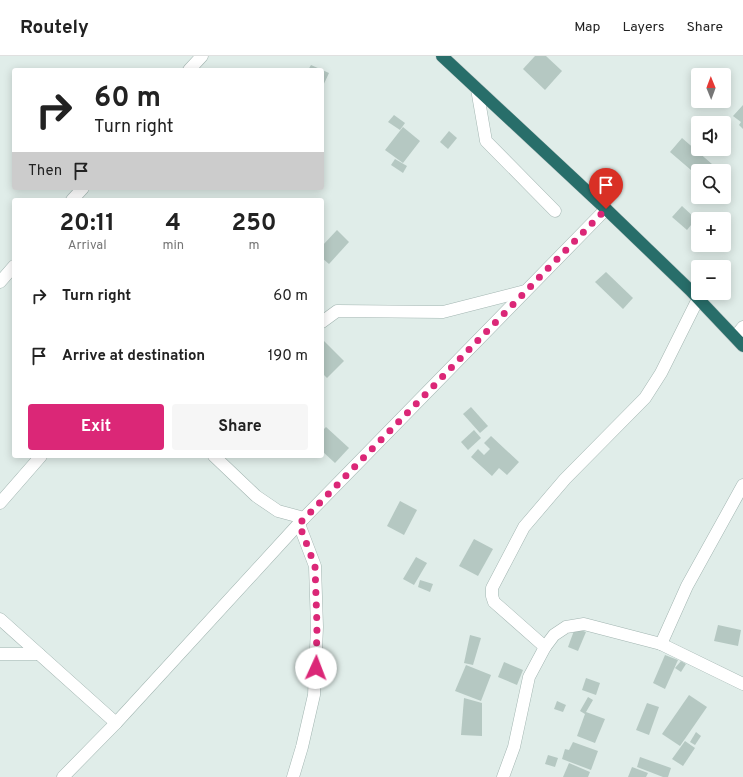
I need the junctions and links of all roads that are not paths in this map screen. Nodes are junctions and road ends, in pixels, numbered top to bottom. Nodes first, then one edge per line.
1 (202, 56) edge
2 (442, 56) edge
3 (191, 68) edge
4 (477, 89) junction
5 (81, 190) edge
6 (74, 198) edge
7 (606, 209) junction
8 (555, 211) dead end
9 (12, 268) edge
10 (0, 282) edge
11 (526, 291) junction
12 (691, 292) edge
13 (698, 300) edge
14 (699, 300) edge
15 (324, 321) edge
16 (743, 327) edge
17 (739, 342) edge
18 (39, 458) edge
19 (216, 458) edge
20 (743, 485) edge
21 (0, 503) edge
22 (302, 521) junction
23 (0, 619) edge
24 (661, 644) junction
25 (545, 646) junction
26 (0, 654) edge
27 (39, 654) junction
28 (743, 684) edge
29 (116, 723) junction
30 (63, 777) edge
31 (293, 777) edge
32 (503, 777) edge

1 - 3 street
2 - 4 highway
4 - 7 highway
4 - 8 street
5 - 6 street
7 - 11 street
7 - 12 highway
9 - 10 street
11 - 15 street
11 - 22 street
13 - 25 street
14 - 17 highway
16 - 17 street
18 - 21 street
19 - 22 street
20 - 24 street
22 - 29 street
22 - 31 street
23 - 27 street
24 - 25 street
24 - 28 street
25 - 32 street
26 - 27 street
27 - 29 street
29 - 30 street

